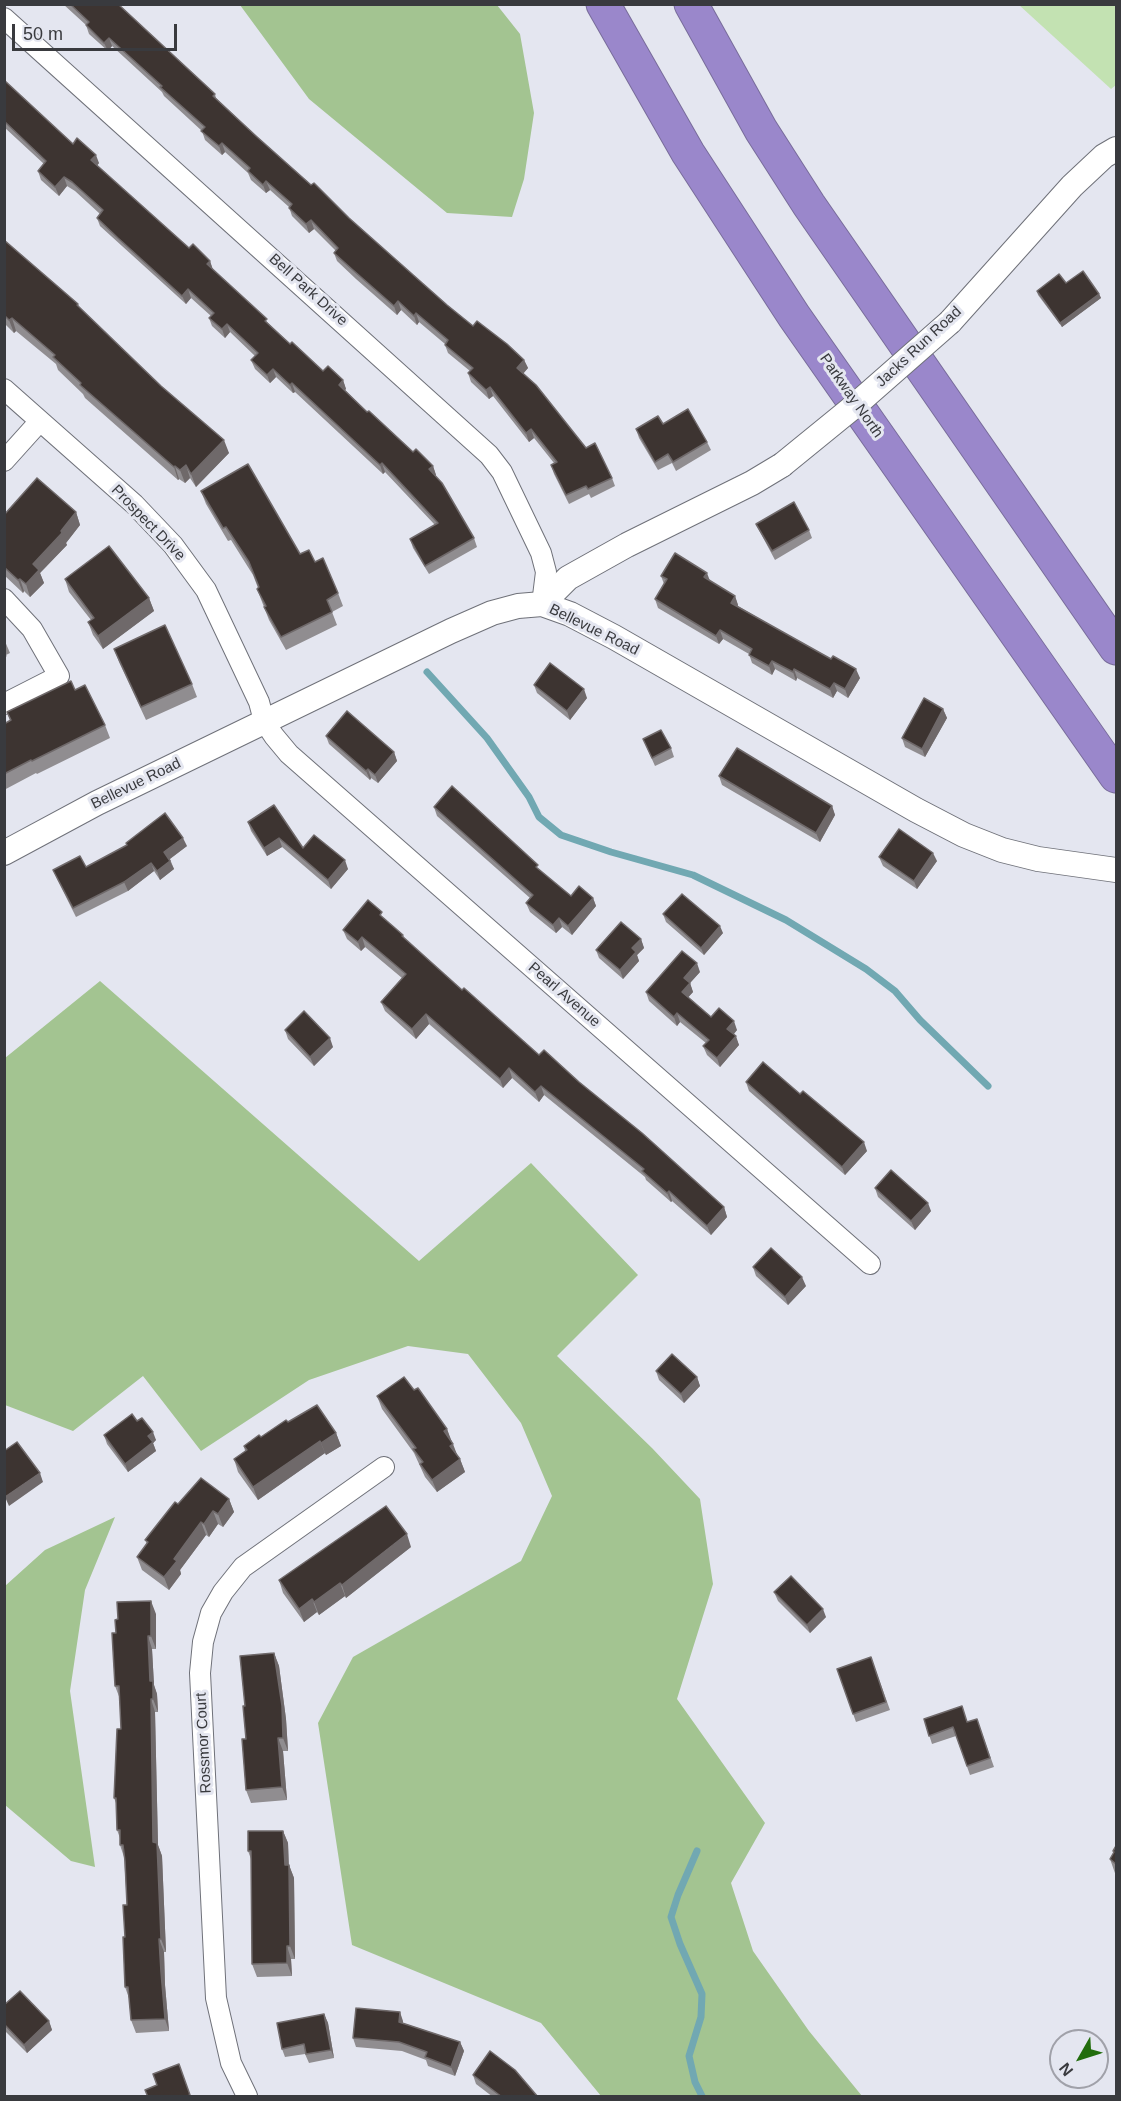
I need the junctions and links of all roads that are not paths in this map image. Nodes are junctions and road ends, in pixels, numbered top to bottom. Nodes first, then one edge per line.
1 (603, 4) edge
2 (691, 4) edge
3 (4, 18) edge
4 (1116, 149) edge
5 (4, 389) edge
6 (40, 421) junction
7 (4, 461) edge
8 (4, 599) edge
9 (542, 604) junction
10 (1116, 648) edge
11 (4, 704) edge
12 (264, 721) junction
13 (1116, 776) edge
14 (4, 853) edge
15 (1116, 870) edge
16 (870, 1263) dead end
17 (384, 1467) dead end
18 (247, 2097) edge

1 - 13 highway, Parkway North
2 - 10 highway
3 - 9 street, Bell Park Drive
4 - 9 street, Jacks Run Road, bridge
5 - 6 street, Prospect Drive
6 - 7 street
6 - 12 street, Prospect Drive
8 - 11 street
9 - 12 street, Bellevue Road
9 - 15 street, Bellevue Road
12 - 14 street, Bellevue Road
12 - 16 street, Pearl Avenue
17 - 18 street, Rossmor Court

